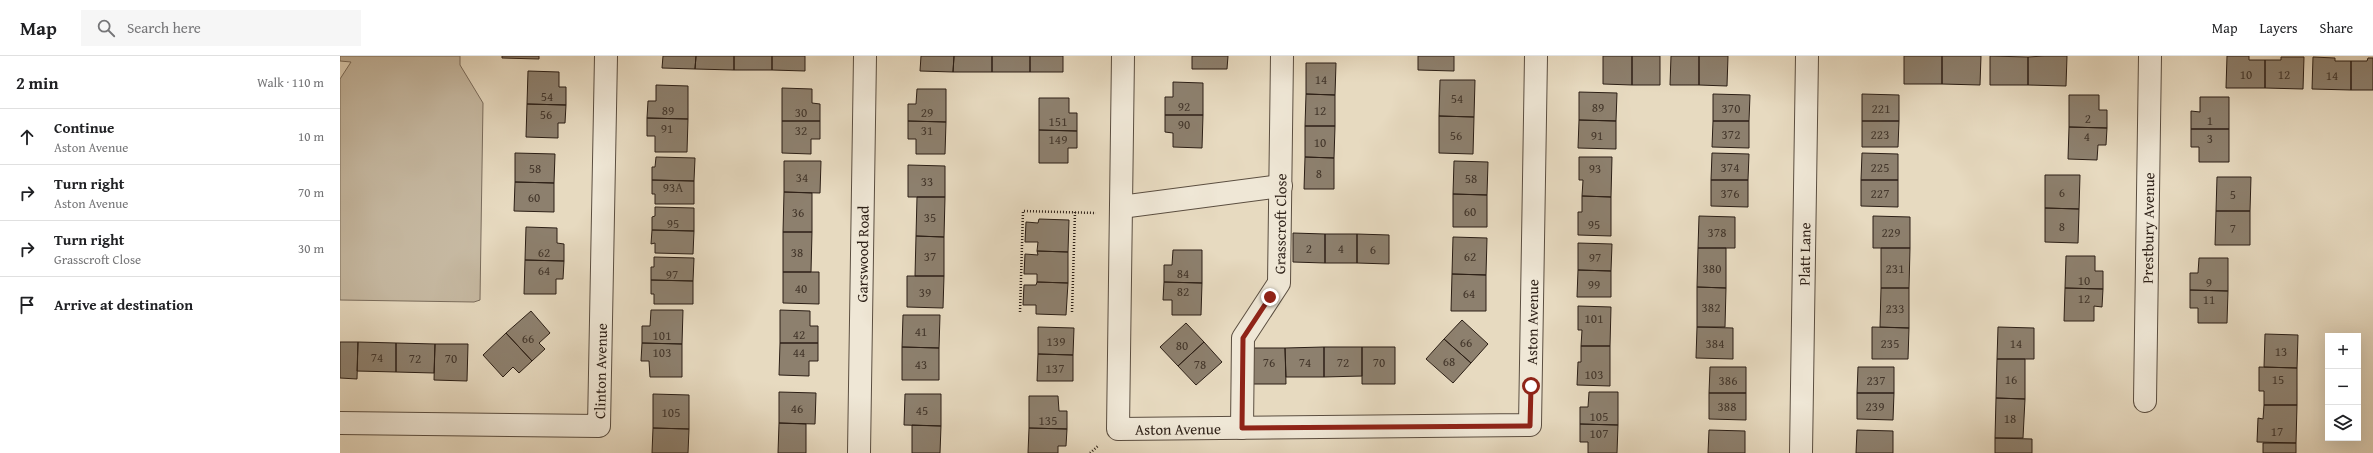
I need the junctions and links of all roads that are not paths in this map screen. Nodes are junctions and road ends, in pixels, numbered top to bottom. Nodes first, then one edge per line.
1 (606, 56) edge
2 (865, 56) edge
3 (1123, 56) edge
4 (1282, 56) edge
5 (1536, 56) edge
6 (1807, 56) edge
7 (2150, 56) edge
8 (1280, 186) junction
9 (1121, 210) junction
10 (2145, 401) dead end
11 (340, 423) edge
12 (1242, 428) junction
13 (859, 453) edge
14 (1801, 453) edge

1 - 11 street, Clinton Avenue
2 - 13 street, Garswood Road
3 - 9 street, Aston Avenue
4 - 8 street, Grasscroft Close
5 - 12 street, Aston Avenue
6 - 14 street, Platt Lane
7 - 10 street, Prestbury Avenue
8 - 9 street
8 - 12 street, Grasscroft Close
9 - 12 street, Aston Avenue

